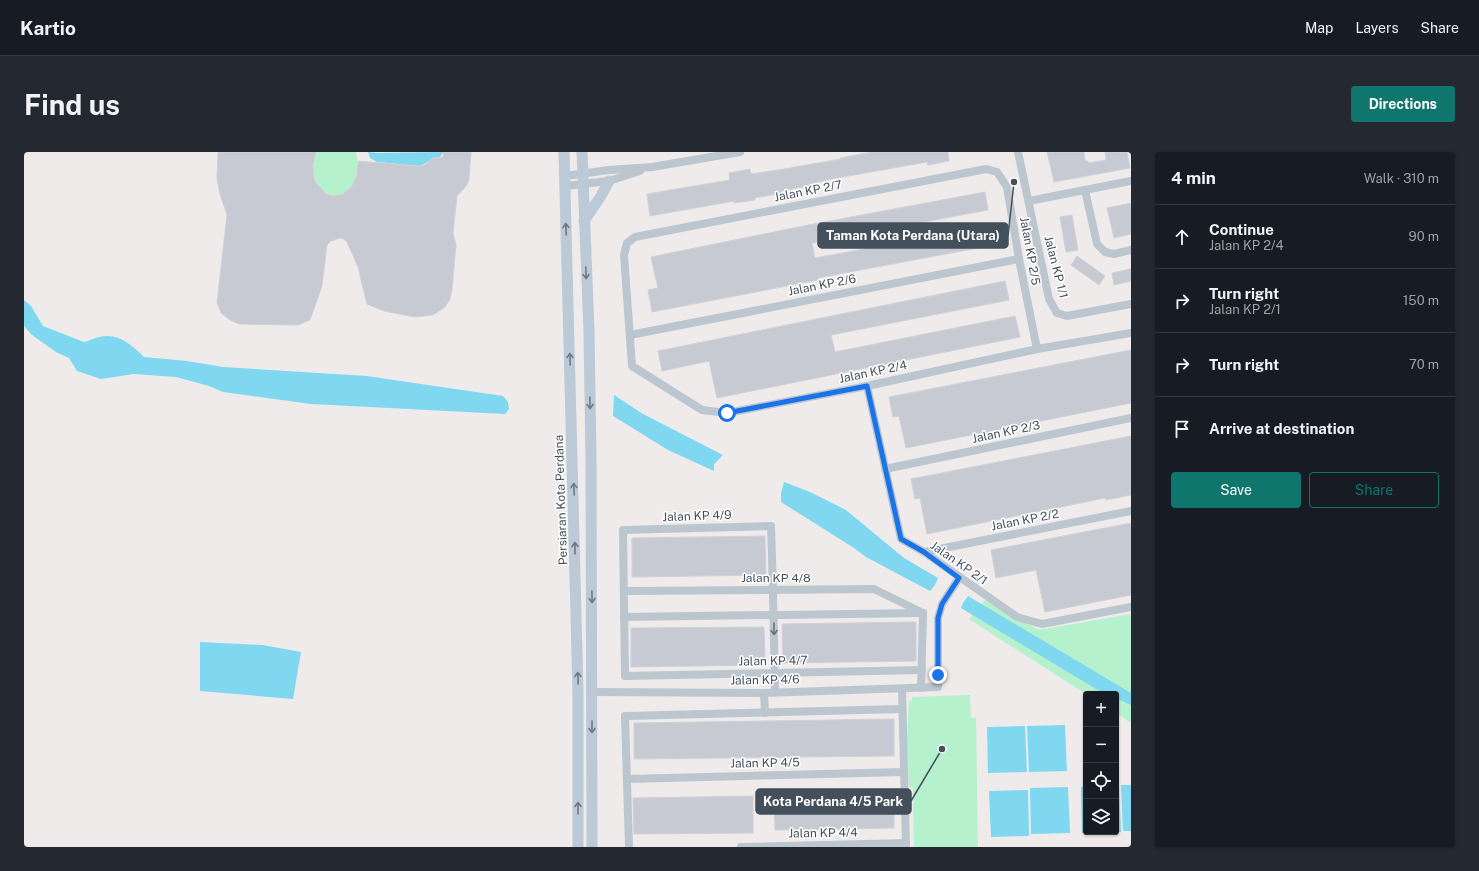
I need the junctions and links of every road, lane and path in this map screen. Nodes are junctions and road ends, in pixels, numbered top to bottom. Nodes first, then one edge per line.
1 (564, 152) edge
2 (582, 152) edge
3 (740, 152) edge
4 (1018, 152) edge
5 (730, 153) edge
6 (652, 167) junction
7 (986, 169) joint
8 (583, 179) junction
9 (565, 181) junction
10 (610, 181) junction
11 (1131, 181) edge
12 (1085, 190) junction
13 (1029, 201) junction
14 (584, 220) junction
15 (1131, 250) edge
16 (1019, 259) junction
17 (1131, 304) edge
18 (1131, 333) edge
19 (630, 335) junction
20 (1036, 349) junction
21 (867, 386) junction
22 (1131, 418) edge
23 (885, 469) junction
24 (1131, 511) edge
25 (924, 552) junction
26 (959, 578) junction
27 (773, 590) junction
28 (624, 591) junction
29 (1131, 607) edge
30 (923, 613) junction
31 (773, 614) junction
32 (624, 617) junction
33 (922, 670) junction
34 (774, 674) junction
35 (902, 688) junction
36 (921, 688) junction
37 (592, 692) junction
38 (775, 692) junction
39 (764, 693) junction
40 (902, 709) junction
41 (765, 713) junction
42 (904, 772) junction
43 (627, 779) junction
44 (906, 845) edge
45 (578, 847) edge
46 (592, 847) edge
47 (629, 847) edge
48 (741, 847) edge

1 - 9 street, Persiaran Kota Perdana
2 - 8 street
3 - 5 street
4 - 13 street, Jalan KP 1/1
5 - 6 street
6 - 8 street
6 - 10 street
7 - 16 street, Jalan KP 2/5
7 - 19 street, Jalan KP 2/7
8 - 9 street
8 - 10 street
8 - 14 street
45 -> 9 street, Persiaran Kota Perdana
10 - 14 street
11 - 12 street
12 - 13 street
12 - 15 street
13 - 17 street, Jalan KP 1/1
14 -> 37 street
16 - 19 street, Jalan KP 2/6
16 - 20 street, Jalan KP 2/5
18 - 20 street, Jalan KP 2/4
19 - 21 street, Jalan KP 2/4
20 - 21 street, Jalan KP 2/4
21 - 23 street, Jalan KP 2/1
22 - 23 street, Jalan KP 2/3
23 - 25 street, Jalan KP 2/1
24 - 25 street, Jalan KP 2/2
25 - 26 street, Jalan KP 2/1
26 - 29 street, Jalan KP 2/1
26 - 36 street, Jalan KP 4/6
27 - 28 street, Jalan KP 4/8
27 - 28 street, Jalan KP 4/9
27 - 30 street, Jalan KP 4/8
27 - 31 street
28 - 32 street
30 - 31 street
30 - 33 street
31 - 32 street
31 -> 34 street
32 - 34 street, Jalan KP 4/7
33 - 34 street, Jalan KP 4/7
33 - 36 street
34 - 38 street
35 - 36 street, Jalan KP 4/6
35 - 38 street, Jalan KP 4/6
35 - 40 street
37 - 39 street, Jalan KP 4/6
37 -> 46 street
38 - 39 street, Jalan KP 4/6
39 - 41 street
40 - 41 street
40 - 42 street
41 - 43 street
42 - 43 street, Jalan KP 4/5
42 - 44 street
43 - 47 street
44 - 48 street, Jalan KP 4/4

